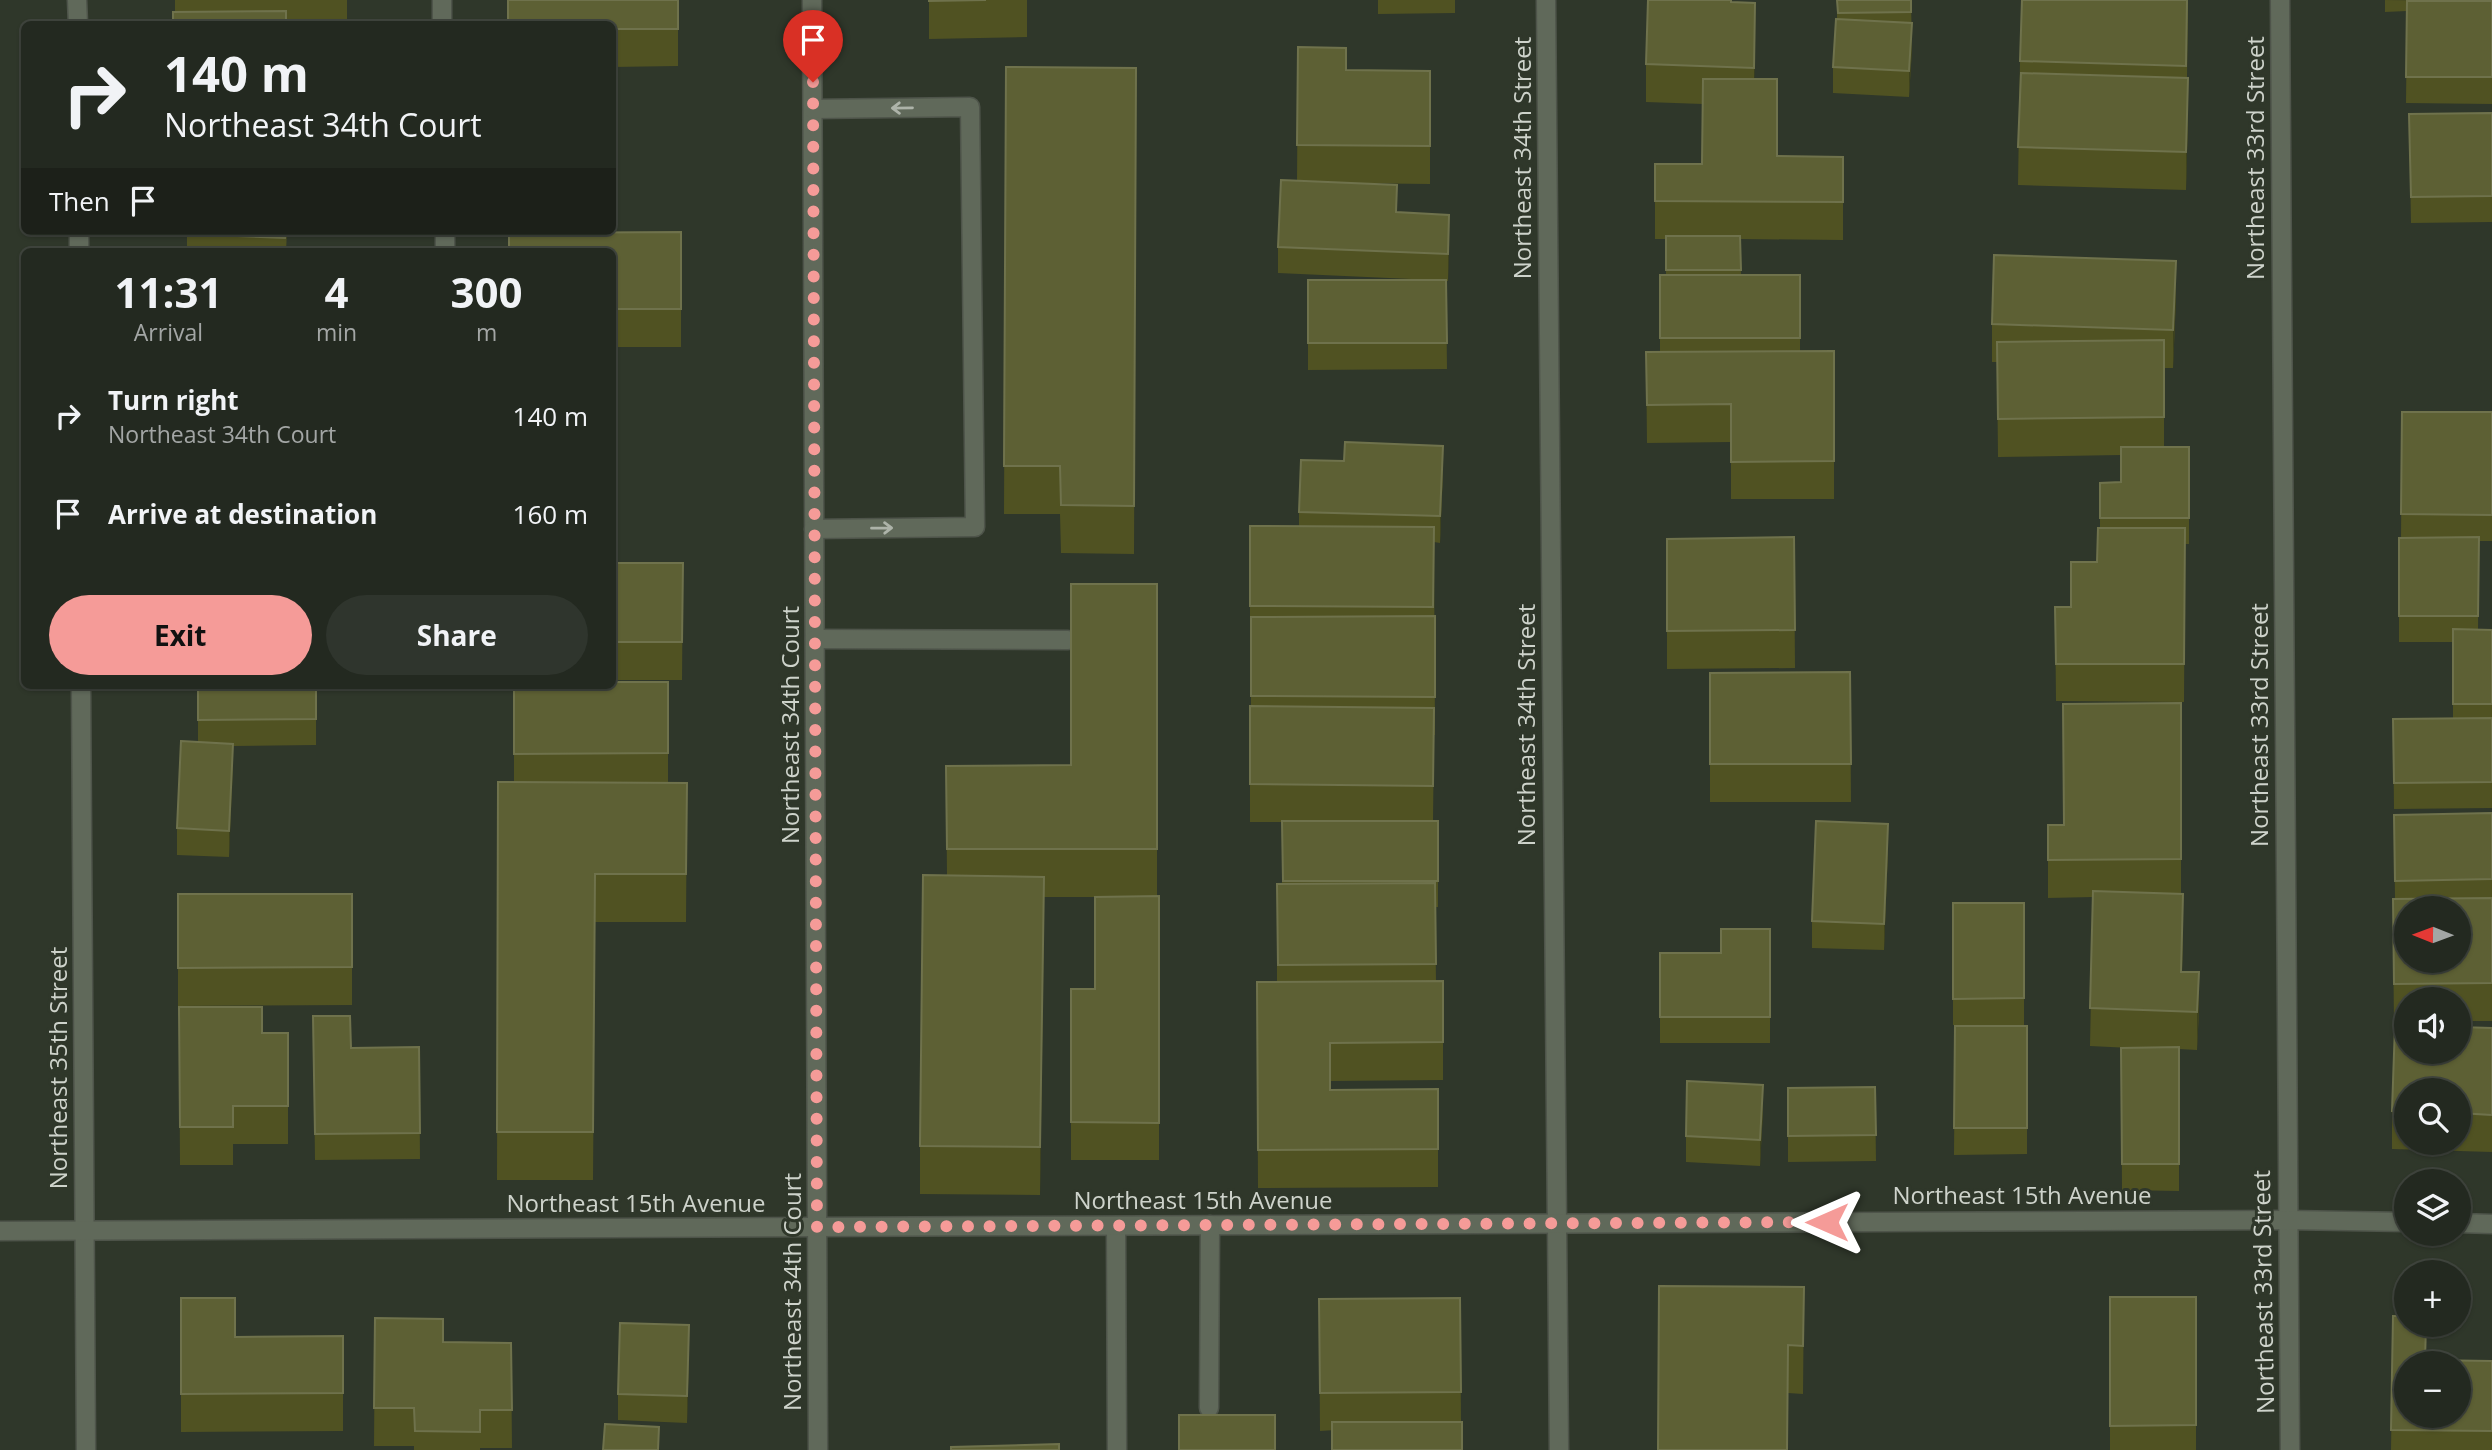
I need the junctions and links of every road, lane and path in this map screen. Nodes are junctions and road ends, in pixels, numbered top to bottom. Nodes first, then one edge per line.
1 (78, 0) edge
2 (442, 0) edge
3 (812, 0) edge
4 (1546, 0) edge
5 (2280, 0) edge
6 (78, 21) edge
7 (442, 21) edge
8 (813, 109) junction
9 (814, 529) junction
10 (815, 639) junction
11 (1068, 639) edge
12 (81, 689) edge
13 (2288, 1220) junction
14 (2394, 1222) edge
15 (1555, 1223) junction
16 (2471, 1223) edge
17 (2492, 1224) edge
18 (1210, 1225) junction
19 (1116, 1226) junction
20 (817, 1227) junction
21 (0, 1231) edge
22 (84, 1231) junction
23 (1209, 1408) dead end
24 (86, 1450) edge
25 (818, 1450) edge
26 (1117, 1450) edge
27 (1559, 1450) edge
28 (2290, 1450) edge

1 - 6 street
2 - 7 street
3 - 8 street, Northeast 34th Court
4 - 15 street, Northeast 34th Street
5 - 13 street, Northeast 33rd Street
8 - 9 street, Northeast 34th Court
9 -> 8 street
9 - 10 street, Northeast 34th Court
10 - 11 street
10 - 20 street, Northeast 34th Court
12 - 22 street, Northeast 35th Street
13 - 14 street, Northeast 15th Avenue
13 - 15 street, Northeast 15th Avenue
13 - 28 street, Northeast 33rd Street
15 - 18 street, Northeast 15th Avenue
15 - 27 street, Northeast 34th Street
16 - 17 street
18 - 19 street, Northeast 15th Avenue
18 - 23 street
19 - 20 street, Northeast 15th Avenue
19 - 26 street
20 - 22 street, Northeast 15th Avenue
20 - 25 street, Northeast 34th Court
21 - 22 street, Northeast 15th Avenue
22 - 24 street, Northeast 35th Street

